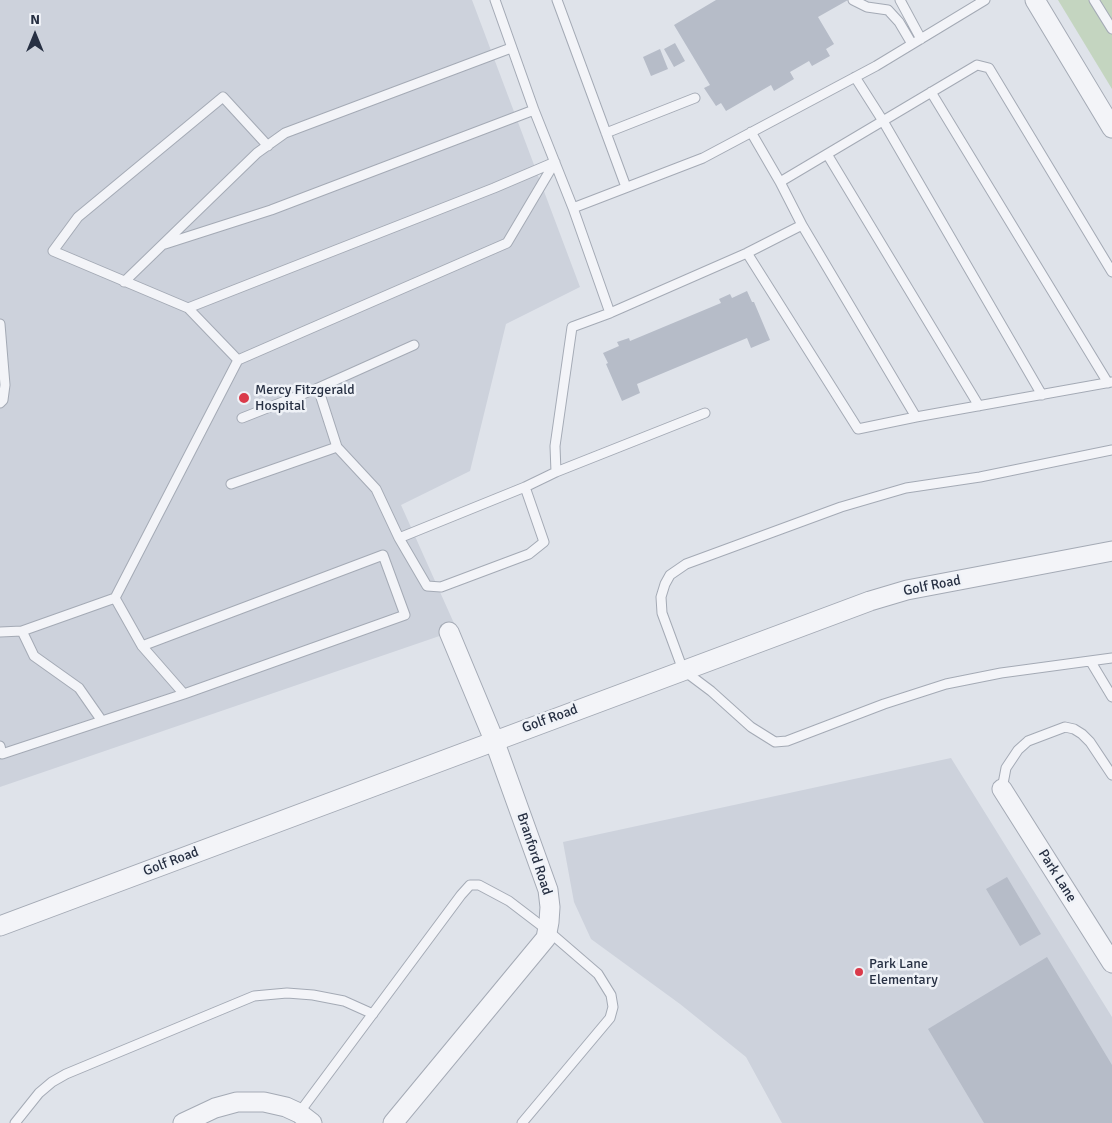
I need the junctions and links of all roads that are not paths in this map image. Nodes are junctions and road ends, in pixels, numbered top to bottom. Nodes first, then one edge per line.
1 (496, 0) edge
2 (557, 0) edge
3 (853, 0) edge
4 (900, 0) edge
5 (984, 0) edge
6 (1035, 0) edge
7 (1094, 0) edge
8 (1112, 29) edge
9 (921, 39) junction
10 (912, 44) junction
11 (511, 48) junction
12 (855, 77) junction
13 (931, 92) junction
14 (695, 98) dead end
15 (534, 110) junction
16 (883, 121) junction
17 (1112, 128) edge
18 (751, 132) junction
19 (606, 133) junction
20 (268, 146) junction
21 (827, 154) junction
22 (555, 162) junction
23 (780, 182) junction
24 (626, 187) junction
25 (573, 208) junction
26 (802, 225) junction
27 (162, 245) junction
28 (747, 253) junction
29 (1112, 272) edge
30 (124, 282) junction
31 (188, 308) junction
32 (610, 314) junction
33 (0, 324) edge
34 (414, 345) dead end
35 (238, 360) junction
36 (1110, 383) edge
37 (318, 388) junction
38 (1042, 395) junction
39 (0, 404) edge
40 (979, 406) junction
41 (705, 413) dead end
42 (916, 417) junction
43 (242, 418) dead end
44 (337, 447) junction
45 (1112, 450) edge
46 (556, 472) junction
47 (231, 484) dead end
48 (525, 487) junction
49 (399, 538) junction
50 (1112, 551) edge
51 (115, 598) junction
52 (22, 631) junction
53 (0, 632) edge
54 (449, 632) dead end
55 (142, 646) junction
56 (1112, 658) edge
57 (1091, 662) junction
58 (683, 670) junction
59 (184, 694) junction
60 (1112, 698) edge
61 (102, 721) junction
62 (494, 740) junction
63 (0, 746) edge
64 (1112, 775) edge
65 (1002, 789) joint
66 (0, 926) edge
67 (547, 930) junction
68 (1112, 963) edge
69 (373, 1014) junction
70 (306, 1118) edge
71 (15, 1123) edge
72 (183, 1123) edge
73 (393, 1123) edge
74 (522, 1123) edge

1 - 11 lane
2 - 19 lane
3 - 10 lane
4 - 9 lane
5 - 9 lane
6 - 17 street
7 - 8 lane
9 - 10 lane
10 - 12 lane
11 - 15 lane
11 - 20 lane
12 - 16 lane
12 - 18 lane
13 - 16 lane
13 - 29 lane
13 - 36 lane
14 - 19 lane
15 - 22 lane
15 - 27 lane
16 - 21 lane
16 - 38 lane
18 - 23 lane
18 - 24 lane
19 - 24 lane
20 - 27 lane
20 - 30 lane
21 - 23 lane
21 - 40 lane
22 - 25 lane
22 - 31 lane
22 - 35 lane
23 - 26 lane
24 - 25 lane
25 - 32 lane
26 - 28 lane
26 - 42 lane
27 - 30 lane
28 - 32 lane
28 - 42 lane
30 - 31 lane
31 - 35 lane
32 - 46 lane
33 - 39 lane
34 - 37 lane
35 - 51 lane
36 - 38 lane
37 - 43 lane
37 - 44 lane
38 - 40 lane
40 - 42 lane
41 - 46 lane
44 - 47 lane
44 - 49 lane
45 - 58 lane
46 - 48 lane
48 - 49 lane
48 - 49 lane
50 - 58 street, Golf Road
51 - 52 lane
51 - 55 lane
52 - 53 lane
52 - 61 lane
54 - 62 street, Branford Road
55 - 59 lane
55 - 59 lane
56 - 57 lane
57 - 58 lane
57 - 60 lane
58 - 62 street, Golf Road
59 - 61 lane
61 - 63 lane
62 - 66 street, Golf Road
62 - 67 street, Branford Road
64 - 65 lane
65 - 68 street, Park Lane
67 - 69 lane
67 - 73 street, Branford Road
67 - 74 lane
69 - 70 lane
69 - 71 lane
70 - 72 street

